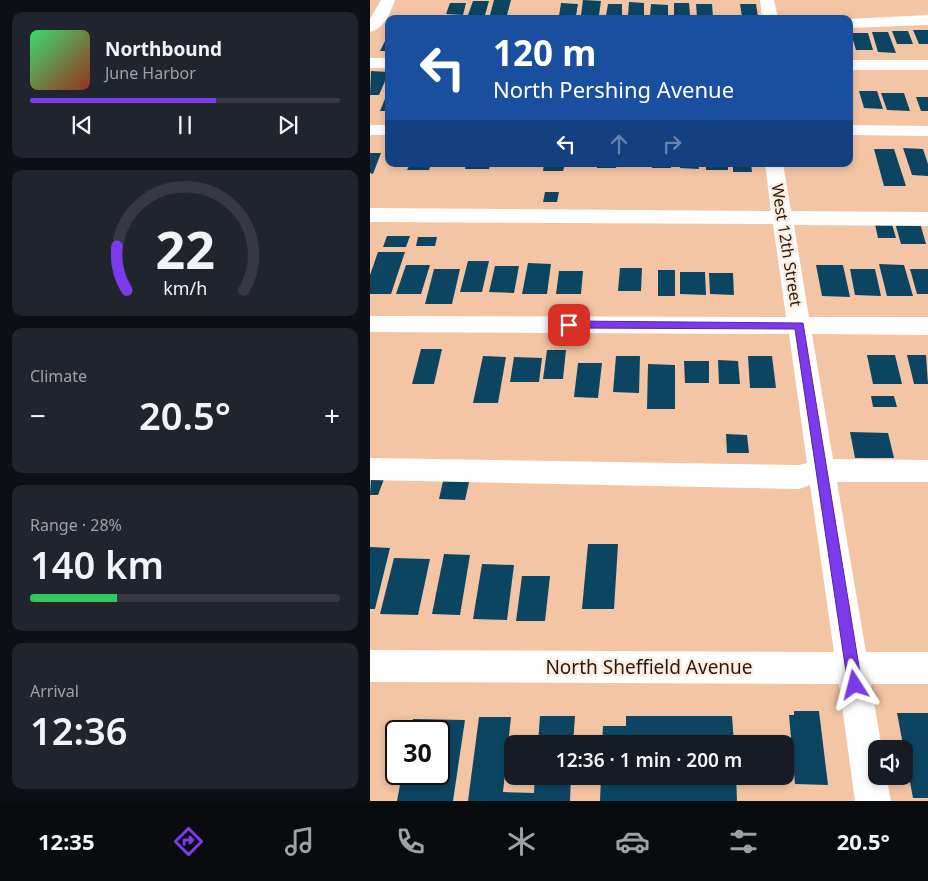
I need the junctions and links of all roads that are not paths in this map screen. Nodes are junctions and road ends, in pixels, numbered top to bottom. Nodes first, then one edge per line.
1 (388, 0) edge
2 (767, 0) edge
3 (769, 15) edge
4 (928, 20) edge
5 (853, 23) edge
6 (376, 24) edge
7 (370, 63) edge
8 (385, 63) edge
9 (853, 65) edge
10 (928, 65) edge
11 (370, 130) edge
12 (385, 130) edge
13 (853, 130) edge
14 (928, 131) edge
15 (774, 167) edge
16 (370, 215) edge
17 (928, 219) edge
18 (782, 220) junction
19 (370, 324) edge
20 (800, 325) junction
21 (928, 326) edge
22 (370, 469) edge
23 (822, 470) junction
24 (928, 471) edge
25 (370, 666) edge
26 (852, 668) junction
27 (928, 668) edge
28 (873, 801) edge

1 - 6 street
2 - 3 street
4 - 5 street
7 - 8 street
9 - 10 street
11 - 12 street
13 - 14 street
15 - 18 street, West 12th Street
16 - 18 street
17 - 18 street
18 - 20 street, West 12th Street
19 - 20 street
20 - 21 street
20 - 23 street, West 12th Street
22 - 23 street
23 - 24 street
23 - 26 street, West 12th Street
25 - 26 street, North Sheffield Avenue
26 - 27 street, North Sheffield Avenue
26 - 28 street, West 12th Street

